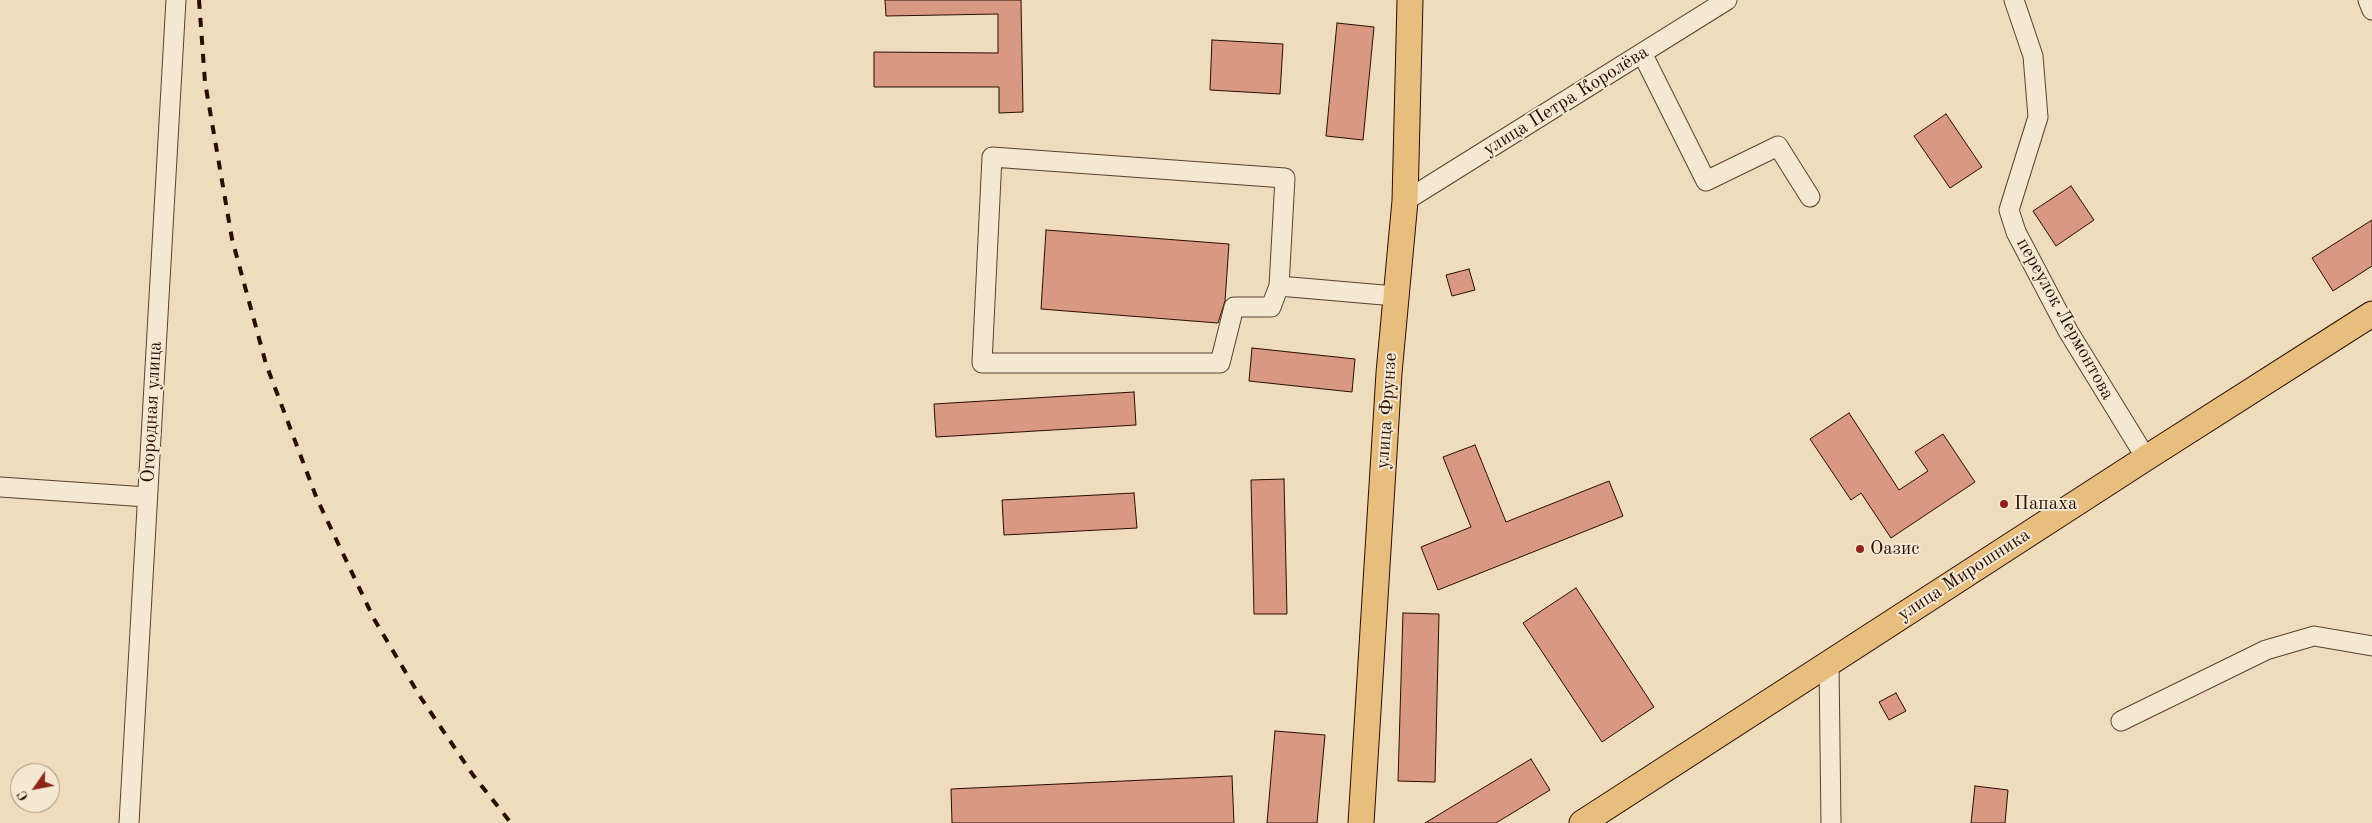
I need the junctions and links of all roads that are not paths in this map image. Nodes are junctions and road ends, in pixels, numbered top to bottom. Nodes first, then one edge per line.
1 (176, 0) edge
2 (1410, 0) edge
3 (1727, 0) edge
4 (2014, 0) edge
5 (2368, 0) edge
6 (2372, 10) edge
7 (1642, 53) junction
8 (1810, 197) dead end
9 (1405, 202) junction
10 (1279, 286) junction
11 (1395, 296) junction
12 (2372, 314) edge
13 (2146, 458) junction
14 (0, 487) edge
15 (148, 497) junction
16 (2372, 646) edge
17 (1829, 663) junction
18 (2121, 721) dead end
19 (129, 823) edge
20 (1361, 823) edge
21 (1582, 823) edge
22 (1831, 823) edge

1 - 15 street, Огородная улица
2 - 9 main road, улица Фрунзе
3 - 7 street, улица Петра Королёва
4 - 13 street, переулок Лермонтова
5 - 6 street
7 - 8 street
7 - 9 street, улица Петра Королёва
9 - 11 main road, улица Фрунзе
10 - 10 street
10 - 11 street
11 - 20 main road, улица Фрунзе
12 - 13 main road, улица Мирошника
13 - 17 main road, улица Мирошника
14 - 15 street
15 - 19 street, Огородная улица
16 - 18 street
17 - 21 main road, улица Мирошника
17 - 22 street

